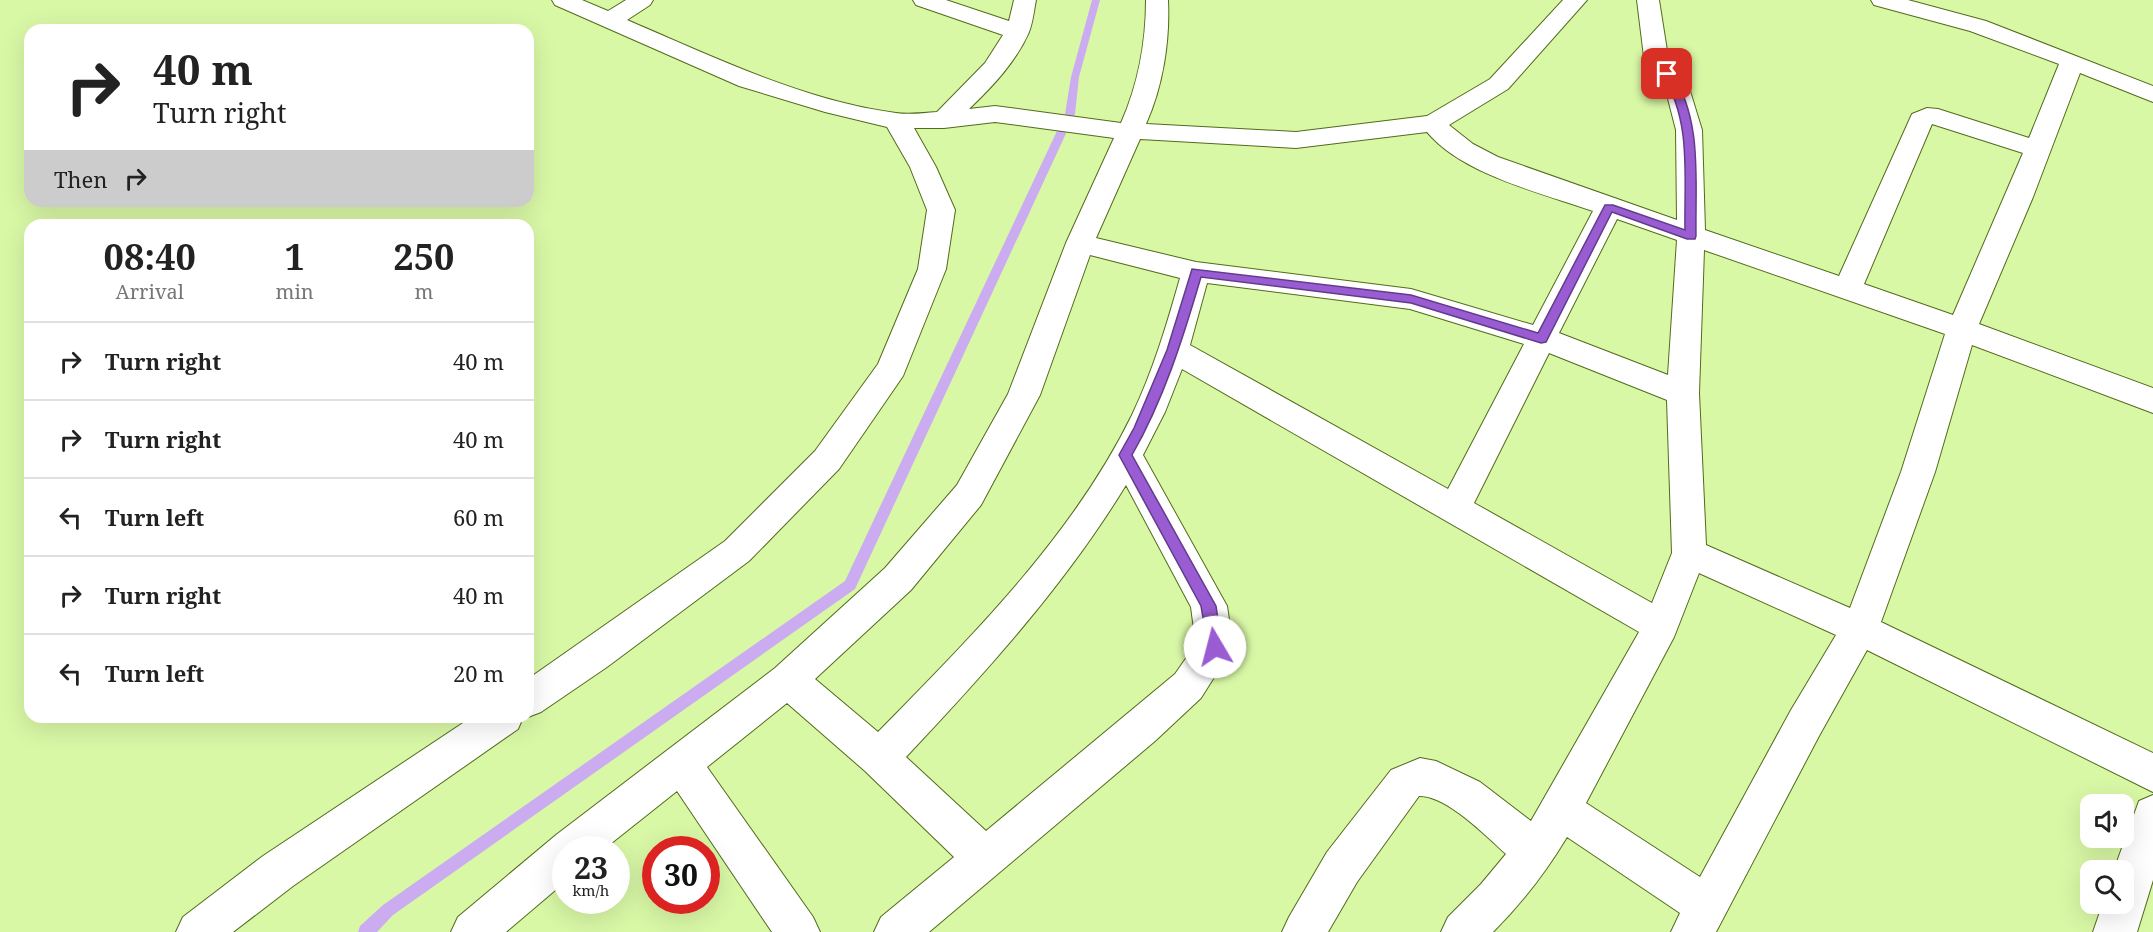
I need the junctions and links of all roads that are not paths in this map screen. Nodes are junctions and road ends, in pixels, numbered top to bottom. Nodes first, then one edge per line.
1 (563, 0) edge
2 (642, 0) edge
3 (924, 0) edge
4 (1025, 0) edge
5 (1157, 0) edge
6 (1576, 0) edge
7 (1648, 0) edge
8 (1882, 0) edge
9 (609, 21) junction
10 (1017, 32) junction
11 (2072, 61) junction
12 (2153, 95) edge
13 (944, 120) junction
14 (897, 121) junction
15 (1434, 123) junction
16 (1122, 130) junction
17 (2037, 149) junction
18 (1609, 207) junction
19 (1691, 236) junction
20 (1080, 243) junction
21 (1196, 272) junction
22 (1846, 290) junction
23 (1962, 330) junction
24 (1541, 338) junction
25 (1174, 350) junction
26 (1683, 393) junction
27 (2153, 401) edge
28 (1125, 455) junction
29 (1454, 508) junction
30 (1689, 553) junction
31 (1660, 626) junction
32 (1860, 629) junction
33 (788, 680) junction
34 (534, 696) edge
35 (495, 723) edge
36 (879, 758) junction
37 (681, 763) junction
38 (2153, 773) edge
39 (1561, 810) junction
40 (2153, 815) edge
41 (588, 836) edge
42 (1535, 851) junction
43 (985, 858) junction
44 (552, 866) edge
45 (1700, 919) edge
46 (198, 932) edge
47 (473, 932) edge
48 (798, 932) edge
49 (896, 932) edge
50 (1304, 932) edge
51 (1463, 932) edge
52 (2115, 932) edge

1 - 9 street
2 - 9 street
3 - 10 street
4 - 10 street
5 - 16 street
6 - 15 street
7 - 19 street
8 - 11 street
9 - 14 street
10 - 13 street
11 - 12 street
11 - 17 street
13 - 14 street
13 - 16 street
14 - 34 street
15 - 16 street
15 - 18 street
16 - 20 street
17 - 22 street
17 - 23 street
18 - 19 street
18 - 24 street
19 - 22 street
19 - 26 street
20 - 21 street
20 - 33 street
21 - 24 street
21 - 25 street
22 - 23 street
23 - 27 street
23 - 32 street
24 - 26 street
24 - 29 street
25 - 28 street
25 - 29 street
26 - 30 street
28 - 36 street
28 - 43 street
29 - 31 street
30 - 31 street
30 - 32 street
31 - 39 street
32 - 38 street
32 - 45 street
33 - 36 street
33 - 37 street
35 - 46 street
36 - 43 street
37 - 41 street
37 - 48 street
39 - 42 street
39 - 45 street
40 - 52 street
42 - 50 street
42 - 51 street
43 - 49 street
44 - 47 street

